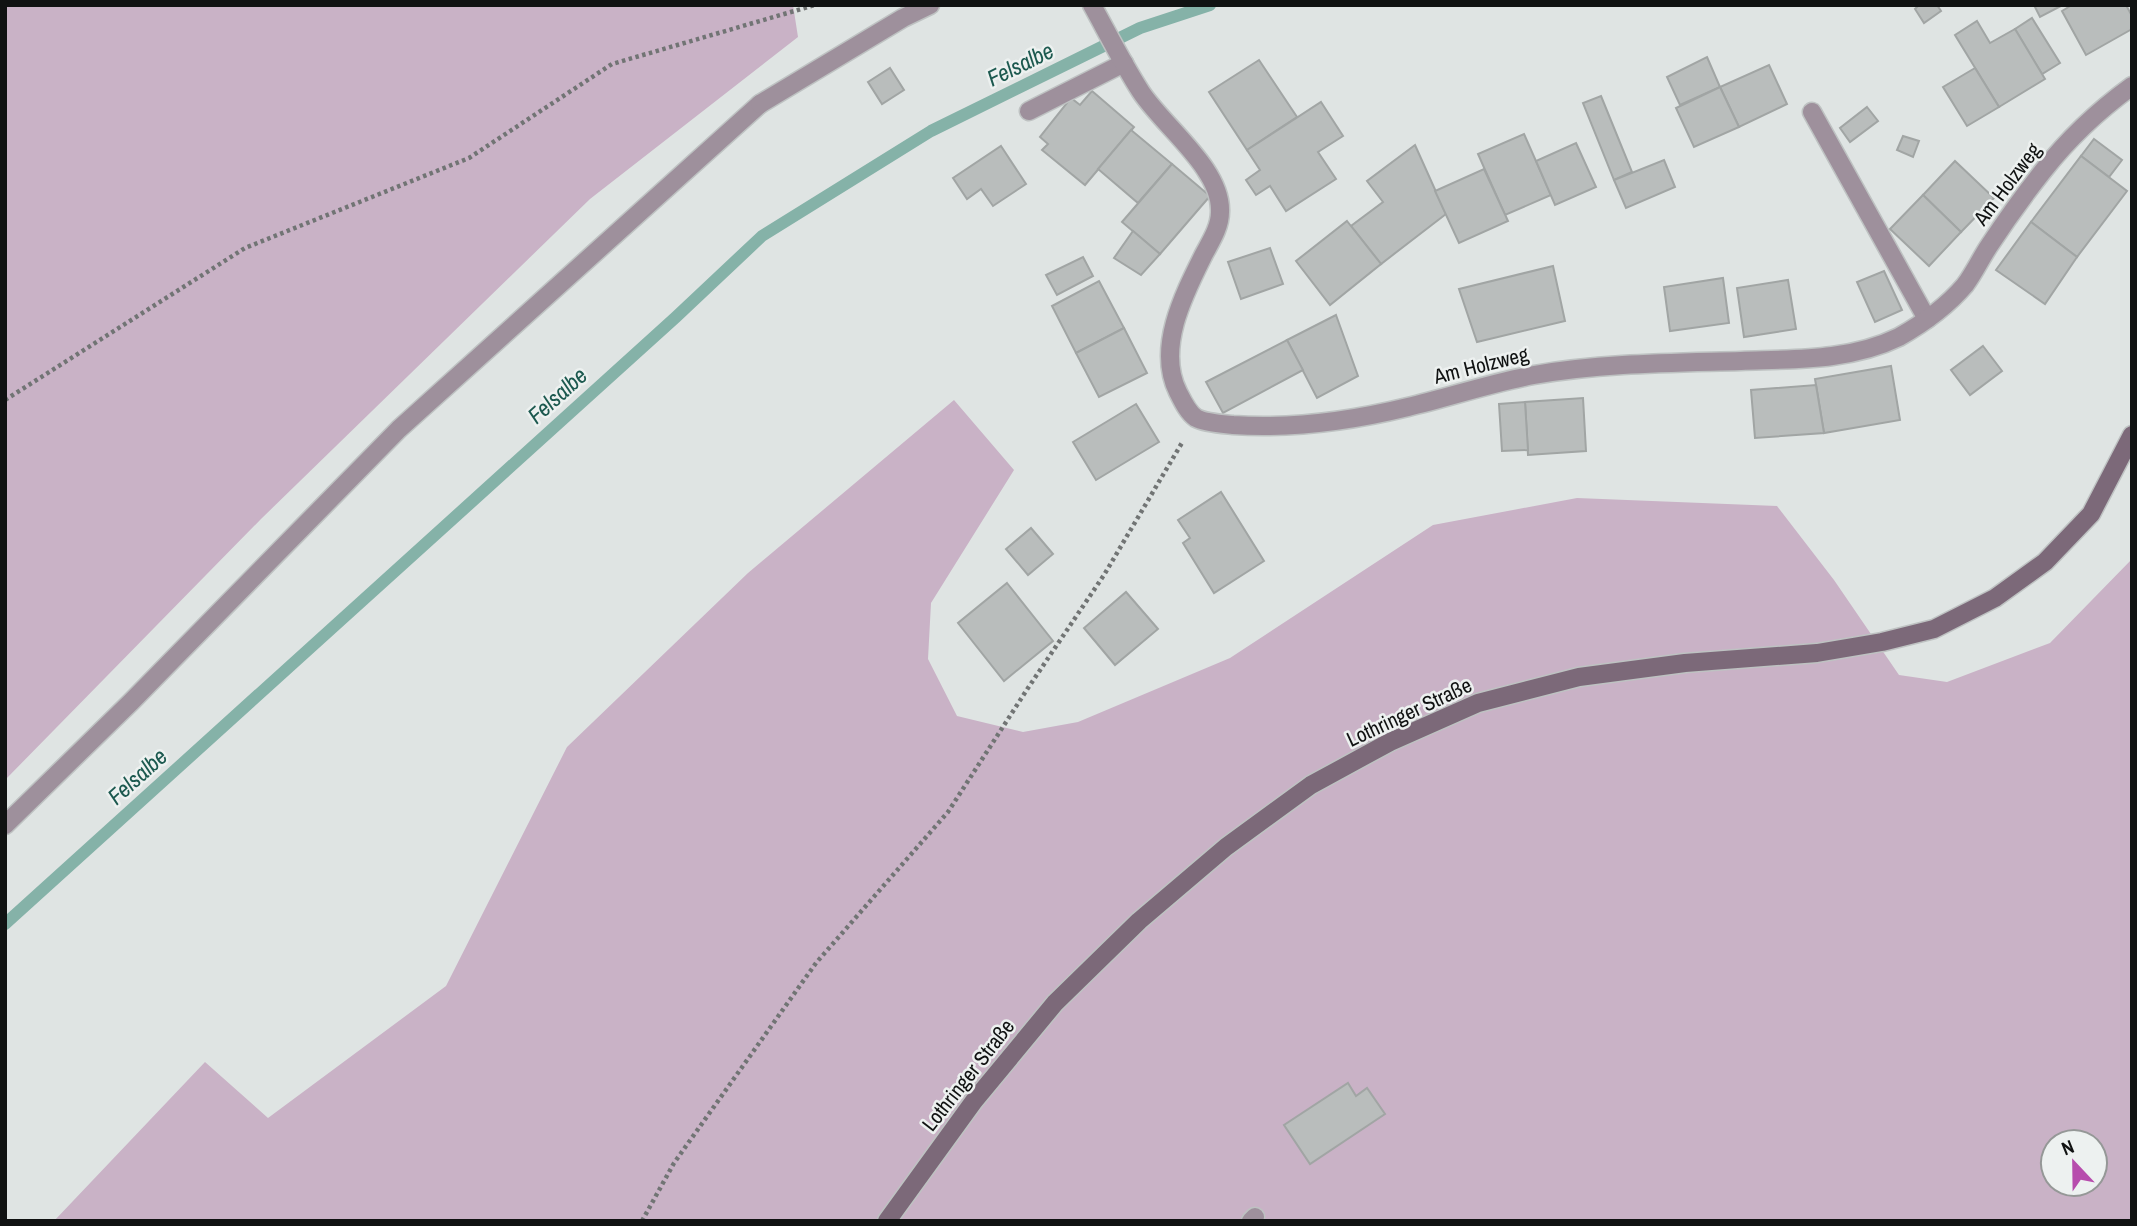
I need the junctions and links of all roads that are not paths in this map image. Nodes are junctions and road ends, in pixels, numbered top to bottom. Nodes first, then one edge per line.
1 (930, 5) edge
2 (1096, 11) edge
3 (1122, 60) junction
4 (2132, 86) edge
5 (1029, 111) dead end
6 (1812, 112) dead end
7 (1927, 319) junction
8 (2132, 435) edge
9 (5, 825) edge
10 (887, 1221) edge

1 - 9 street
2 - 3 street
3 - 5 street
3 - 7 street, Am Holzweg
4 - 7 street, Am Holzweg
6 - 7 street
8 - 10 main road, Lothringer Straße

